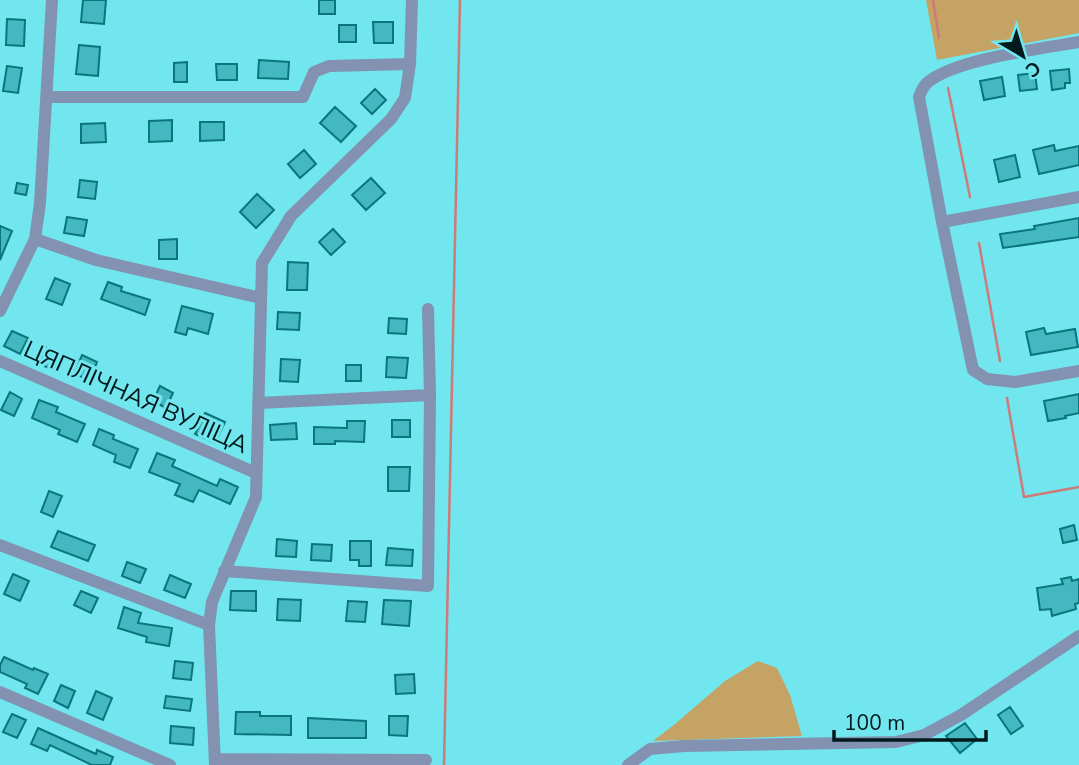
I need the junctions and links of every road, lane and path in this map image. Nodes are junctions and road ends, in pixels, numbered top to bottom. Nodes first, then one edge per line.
1 (52, 0) edge
2 (412, 0) edge
3 (1079, 43) edge
4 (410, 64) junction
5 (47, 97) junction
6 (1079, 197) edge
7 (942, 222) junction
8 (35, 239) junction
9 (261, 298) junction
10 (428, 309) dead end
11 (0, 311) edge
12 (0, 360) edge
13 (1079, 371) edge
14 (430, 396) junction
15 (258, 403) junction
16 (256, 472) junction
17 (0, 545) edge
18 (224, 571) junction
19 (209, 625) junction
20 (1079, 636) edge
21 (0, 692) edge
22 (426, 760) dead end
23 (215, 762) edge
24 (170, 765) edge
25 (628, 765) edge

1 - 5 street
2 - 4 street
3 - 7 street
4 - 5 street
4 - 9 street
5 - 8 street
6 - 7 street
7 - 13 street
8 - 9 street
8 - 11 street
9 - 15 street
10 - 14 street
12 - 16 street, ЦЯПЛІЧНАЯ ВУЛІЦА
14 - 15 street
14 - 18 street
15 - 16 street
16 - 18 street
17 - 19 street
18 - 19 street
19 - 23 street
20 - 25 street
21 - 24 street
22 - 23 street

